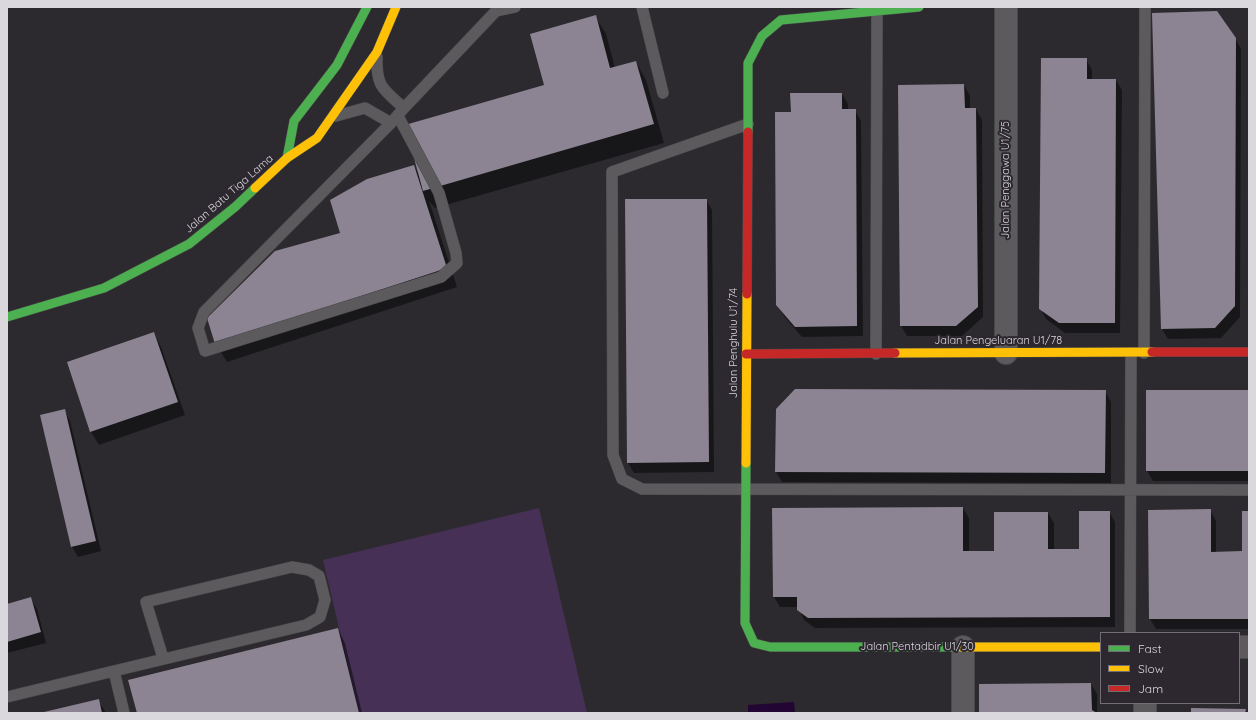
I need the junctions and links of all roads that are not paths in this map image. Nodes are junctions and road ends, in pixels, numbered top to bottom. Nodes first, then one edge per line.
1 (367, 7) edge
2 (396, 7) edge
3 (515, 7) edge
4 (642, 7) edge
5 (919, 7) edge
6 (1006, 7) edge
7 (1145, 7) edge
8 (877, 10) junction
9 (377, 52) junction
10 (663, 93) dead end
11 (334, 116) junction
12 (397, 116) junction
13 (748, 124) junction
14 (287, 158) junction
15 (7, 317) edge
16 (1249, 352) edge
17 (1006, 353) junction
18 (1132, 353) junction
19 (1144, 353) junction
20 (746, 354) junction
21 (876, 354) junction
22 (746, 488) junction
23 (1131, 490) junction
24 (1249, 490) edge
25 (745, 623) joint
26 (1130, 632) edge
27 (963, 647) junction
28 (1100, 647) edge
29 (163, 658) junction
30 (114, 671) junction
31 (7, 697) edge
32 (124, 713) edge
33 (963, 713) edge

1 - 14 street
2 - 9 street, Jalan Batu Tiga Lama
3 - 12 lane
4 - 10 lane
5 - 8 street
6 - 17 street, Jalan Penggawa U1/75
7 - 19 lane
8 - 13 street, Jalan Penghulu U1/74
8 - 21 lane
9 - 11 street, Jalan Batu Tiga Lama
9 - 12 lane
11 - 12 lane
11 - 14 street, Jalan Batu Tiga Lama
12 - 12 lane
13 - 20 street, Jalan Penghulu U1/74
13 - 22 lane
14 - 15 street, Jalan Batu Tiga Lama
16 - 19 street, Jalan Pengeluaran U1/78
17 - 18 street, Jalan Pengeluaran U1/78
17 - 21 street, Jalan Pengeluaran U1/78
18 - 19 street, Jalan Pengeluaran U1/78
18 - 23 lane
20 - 21 street, Jalan Pengeluaran U1/78
20 - 22 street, Jalan Penghulu U1/74
22 - 23 lane
22 - 25 street, Jalan Penghulu U1/74
23 - 24 lane
23 - 26 lane
25 - 27 street, Jalan Pentadbir U1/30
27 - 28 street, Jalan Pentadbir U1/30
27 - 33 street
29 - 29 lane
29 - 30 lane
30 - 31 lane
30 - 32 lane

